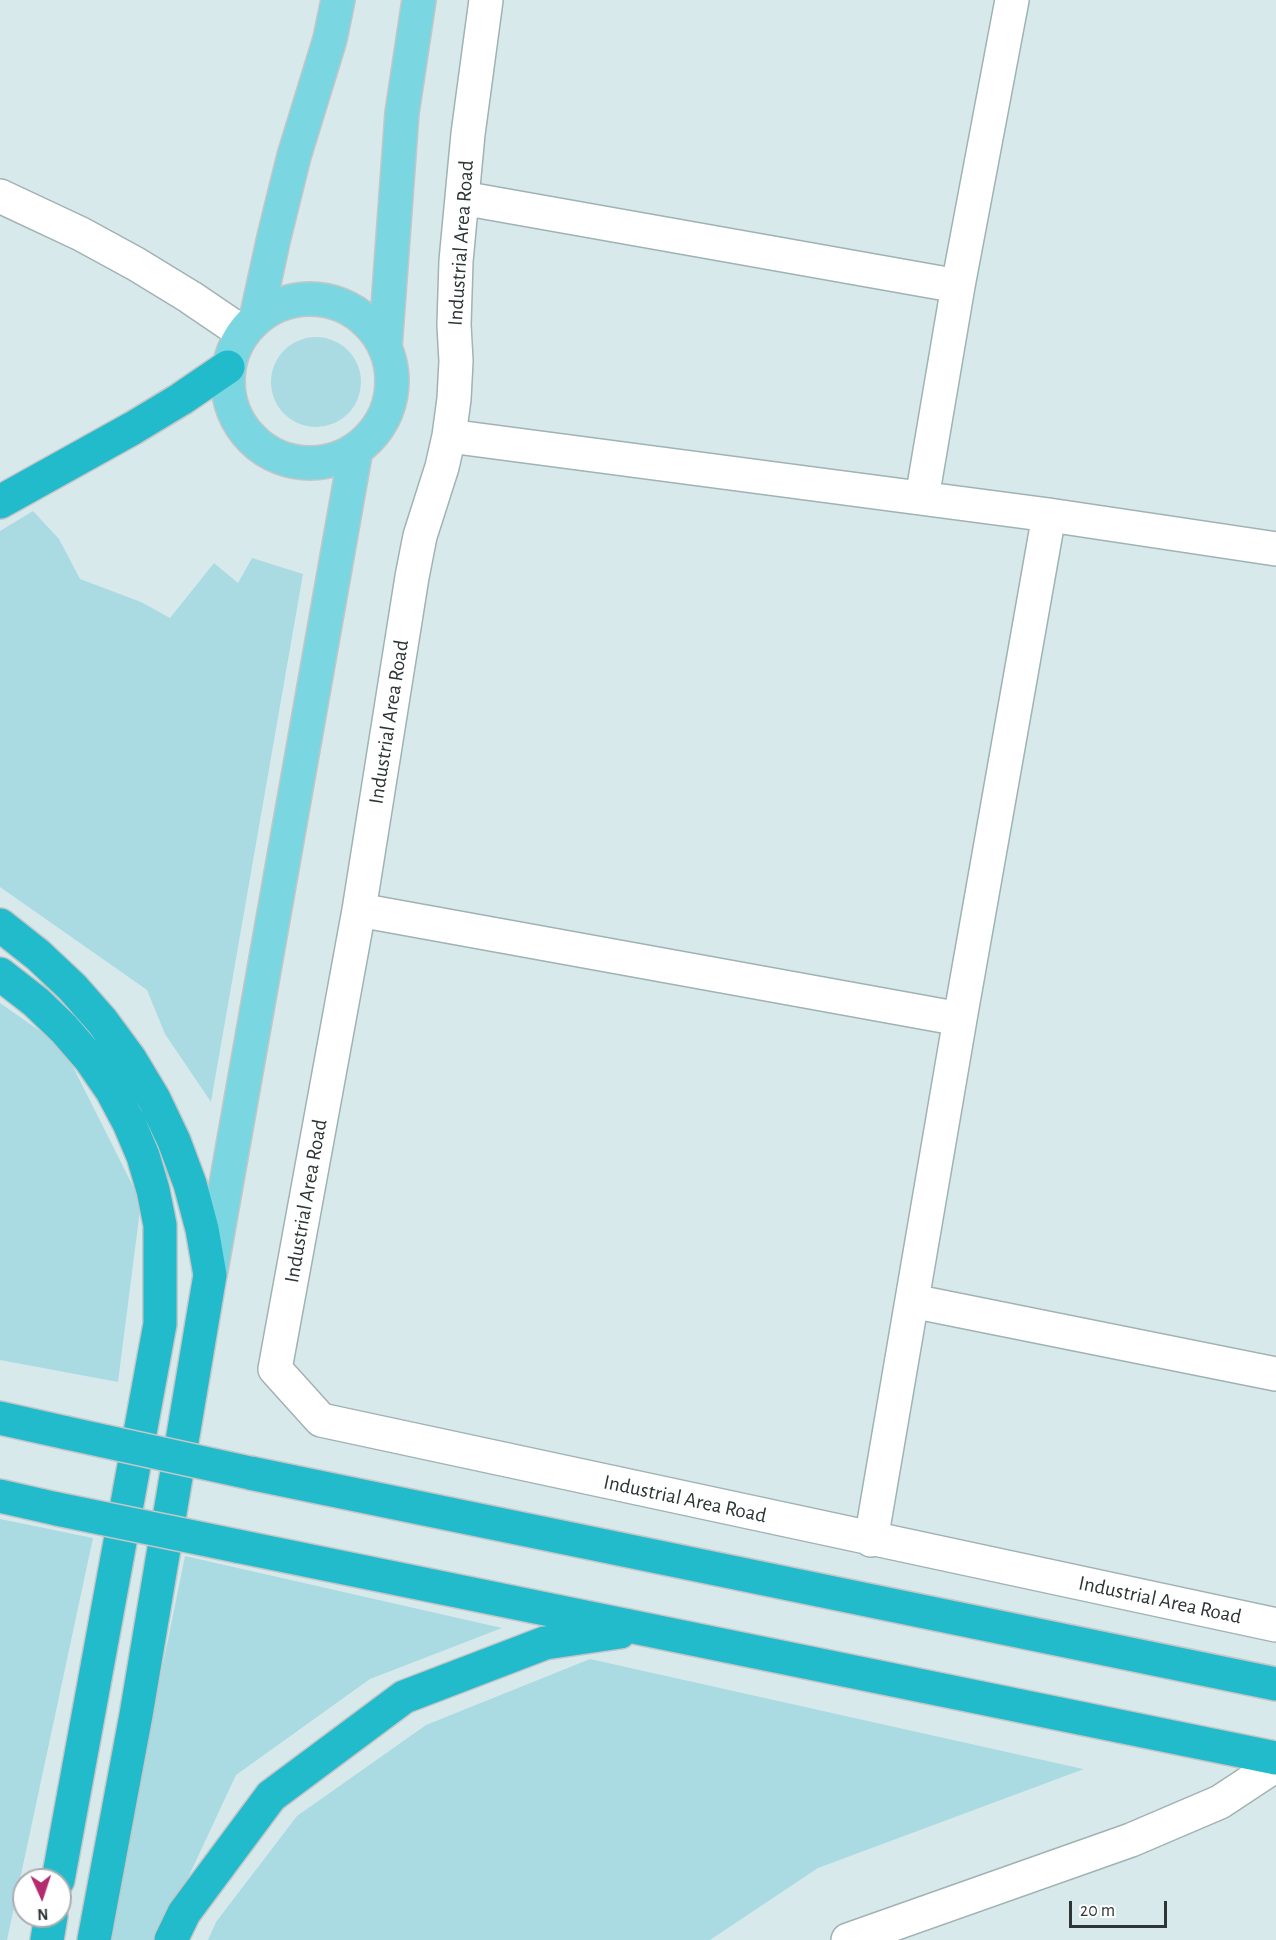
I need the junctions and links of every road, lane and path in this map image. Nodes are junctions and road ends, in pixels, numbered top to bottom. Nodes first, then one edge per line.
1 (338, 0) edge
2 (419, 0) edge
3 (486, 0) edge
4 (1012, 0) edge
5 (0, 196) edge
6 (462, 198) junction
7 (958, 286) junction
8 (249, 326) junction
9 (385, 348) junction
10 (228, 367) junction
11 (449, 436) junction
12 (356, 450) junction
13 (922, 498) junction
14 (0, 502) edge
15 (1049, 515) junction
16 (1276, 549) edge
17 (359, 910) junction
18 (0, 925) edge
19 (0, 974) edge
20 (960, 1019) junction
21 (210, 1275) junction
22 (912, 1301) junction
23 (1276, 1374) edge
24 (0, 1418) edge
25 (0, 1496) edge
26 (872, 1540) junction
27 (1276, 1625) edge
28 (644, 1629) junction
29 (1276, 1684) edge
30 (1276, 1758) edge
31 (1276, 1765) edge
32 (60, 1868) edge
33 (94, 1940) edge
34 (171, 1940) edge
35 (848, 1940) edge

1 - 8 main road
2 - 9 main road
3 - 6 street, Industrial Area Road
4 - 7 street
5 - 8 street
6 - 7 street
6 - 11 street, Industrial Area Road
7 - 13 street
8 - 9 main road
8 - 10 main road
9 - 12 main road
10 - 12 main road
10 - 14 highway
11 - 13 street
11 - 17 street, Industrial Area Road
12 - 21 main road
13 - 15 street
15 - 16 street
15 - 20 street
17 - 20 street
17 - 26 street, Industrial Area Road
18 - 21 highway
19 - 32 highway
20 - 22 street
21 - 33 highway
22 - 23 street
22 - 26 street
24 - 29 highway, bridge
25 - 28 highway, bridge
26 - 27 street, Industrial Area Road
28 - 30 highway
28 - 34 highway
31 - 35 street

